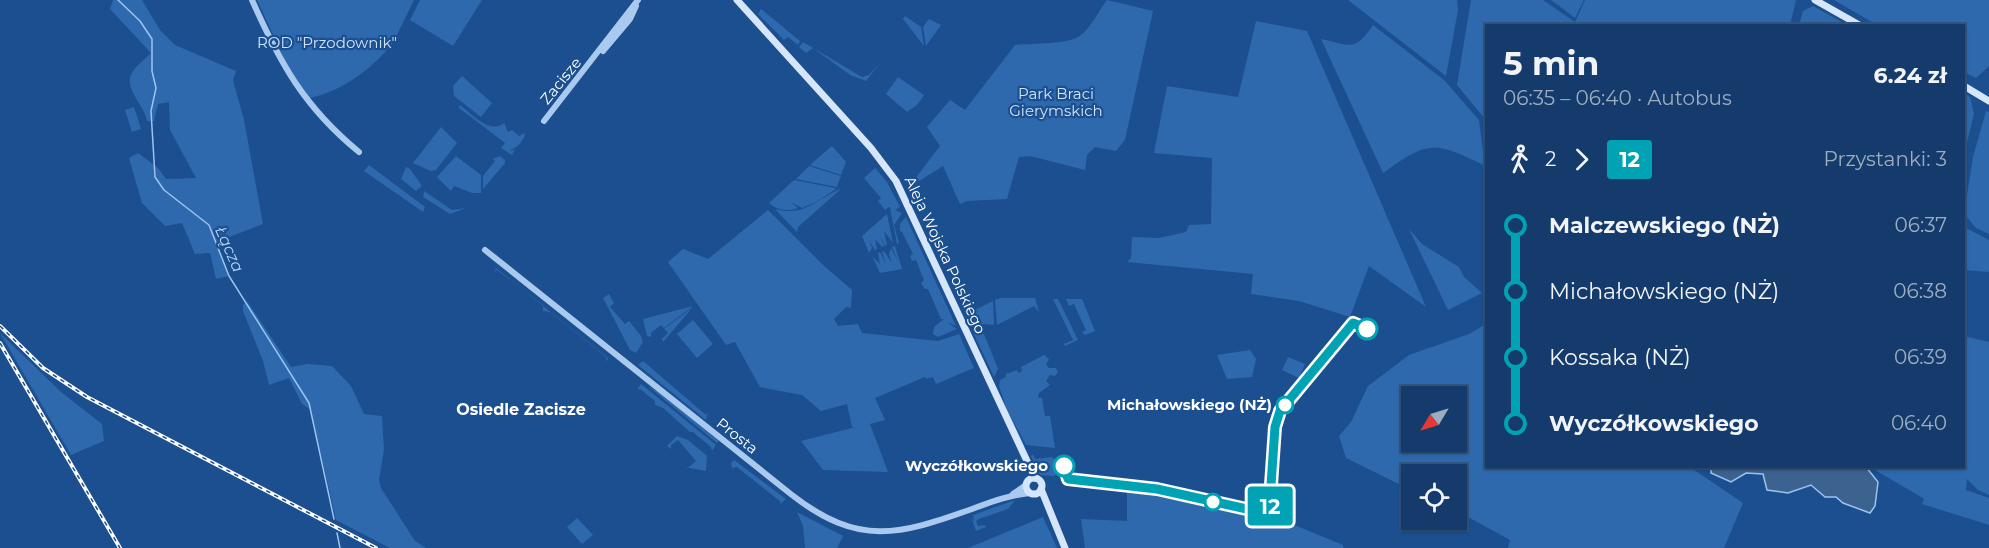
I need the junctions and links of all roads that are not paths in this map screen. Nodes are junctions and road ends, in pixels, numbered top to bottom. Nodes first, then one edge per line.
1 (252, 0) edge
2 (737, 0) edge
3 (1815, 0) edge
4 (637, 1) edge
5 (1857, 24) edge
6 (1965, 87) edge
7 (1989, 102) edge
8 (544, 122) dead end
9 (359, 152) dead end
10 (485, 250) dead end
11 (1025, 461) junction
12 (1035, 478) junction
13 (1027, 483) junction
14 (1035, 492) junction
15 (1010, 496) junction
16 (1065, 548) edge

1 - 9 street
2 - 11 main road, Aleja Wojska Polskiego
3 - 5 main road
4 - 8 street, Zacisze
6 - 7 main road
10 - 15 street, Prosta
11 - 12 main road, Aleja Wojska Polskiego
11 - 13 main road, Aleja Wojska Polskiego
12 - 13 main road
12 - 14 main road, Aleja Wojska Polskiego
13 - 14 main road, Aleja Wojska Polskiego
13 - 15 street, Prosta
14 - 15 street, Prosta
14 - 16 main road

